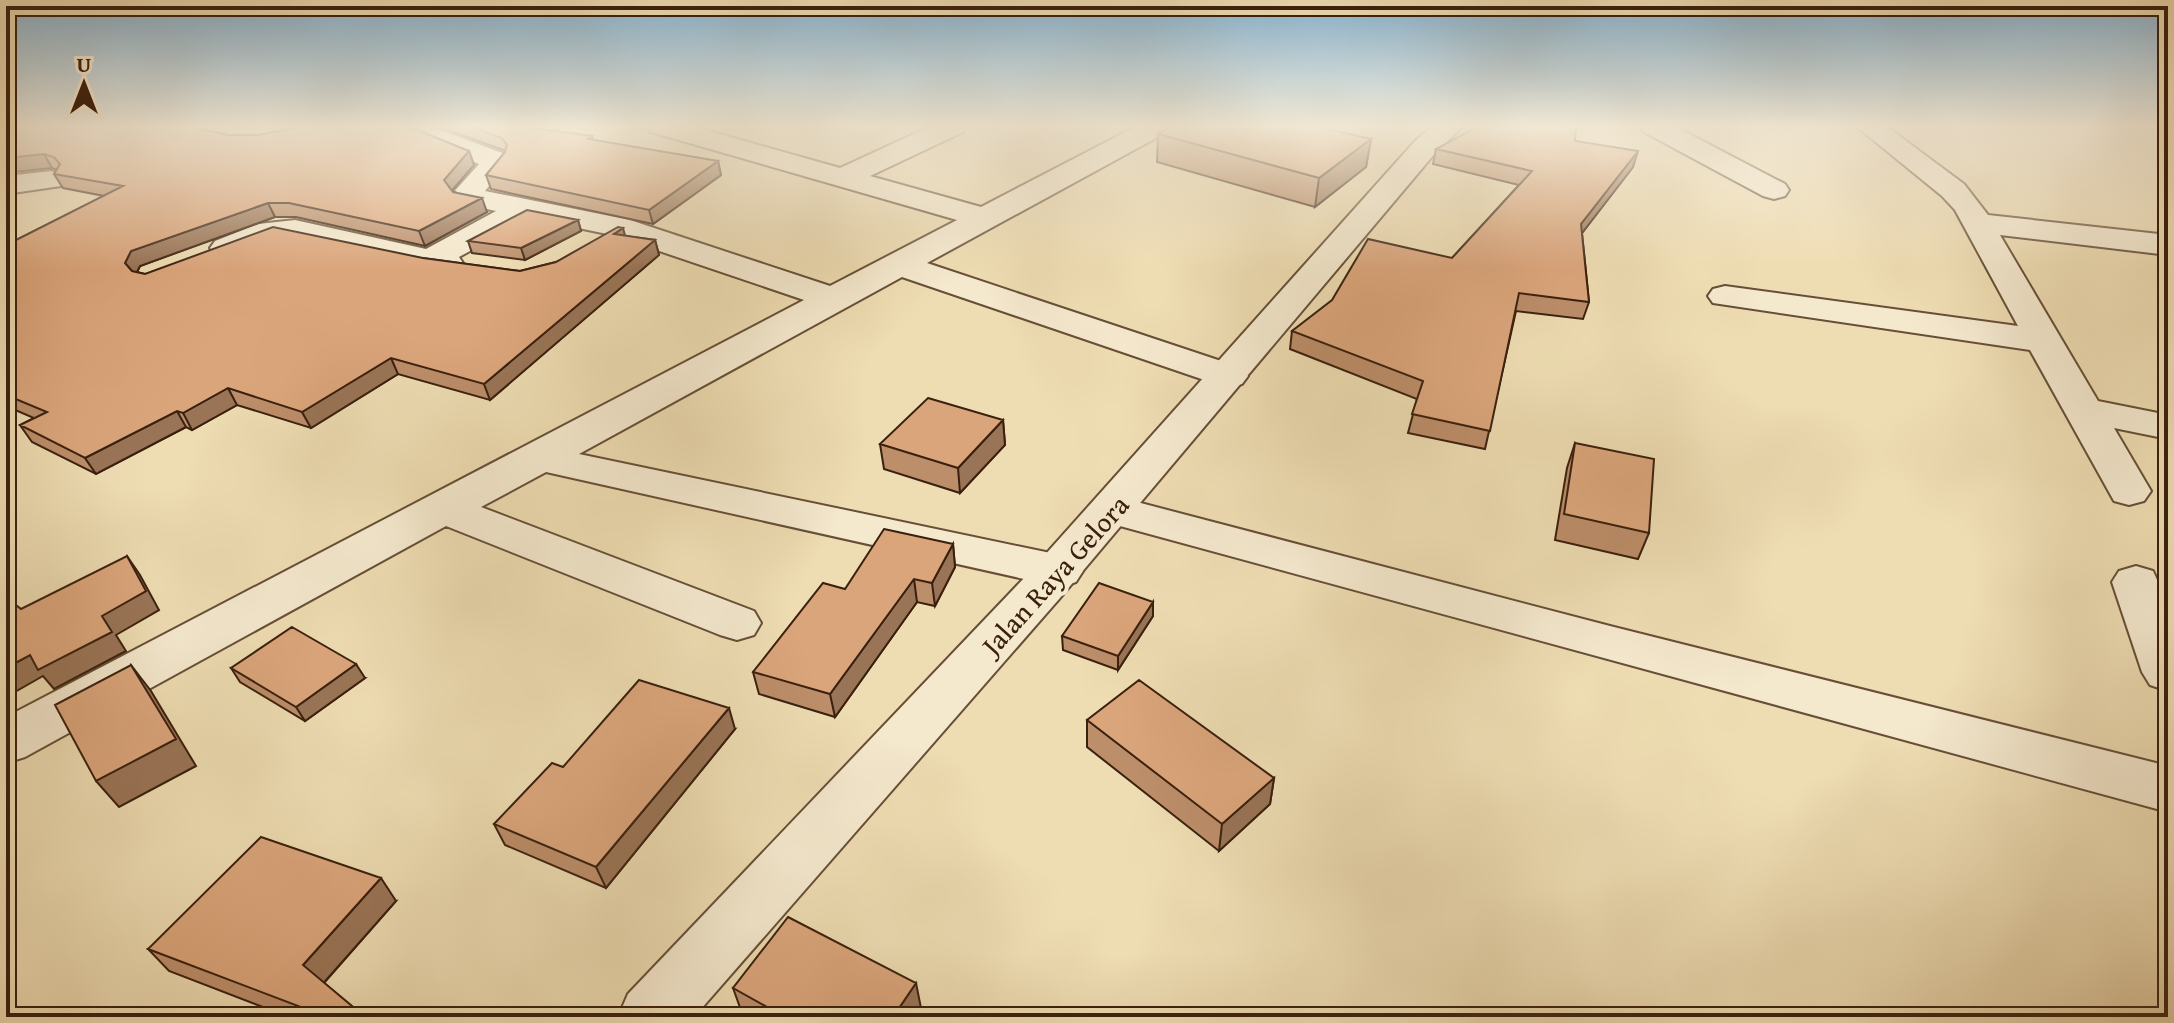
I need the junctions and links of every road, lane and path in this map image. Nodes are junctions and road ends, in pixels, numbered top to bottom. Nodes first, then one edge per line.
1 (484, 174) edge
2 (832, 174) edge
3 (851, 174) edge
4 (1068, 174) edge
5 (1404, 174) edge
6 (1744, 174) edge
7 (1932, 174) edge
8 (844, 177) junction
9 (51, 180) dead end
10 (6, 185) edge
11 (1774, 190) dead end
12 (526, 208) junction
13 (985, 218) junction
14 (1977, 223) junction
15 (619, 227) junction
16 (2168, 245) edge
17 (583, 247) edge
18 (197, 259) edge
19 (429, 260) junction
20 (897, 264) junction
21 (487, 268) edge
22 (1725, 296) dead end
23 (832, 298) junction
24 (2046, 341) junction
25 (1229, 376) junction
26 (2086, 411) junction
27 (2168, 427) edge
28 (536, 457) junction
29 (2129, 491) dead end
30 (441, 508) junction
31 (1114, 510) junction
32 (1060, 571) junction
33 (2136, 582) dead end
34 (737, 623) dead end
35 (2168, 672) edge
36 (6, 742) edge
37 (2168, 789) edge
38 (651, 1017) edge

1 - 12 street
2 - 8 street
3 - 8 street
4 - 13 street
5 - 25 street, Jalan Raya Gelora
6 - 11 street
7 - 14 street
8 - 13 street
9 - 10 street
12 - 15 street
12 - 19 street
13 - 20 street
14 - 16 street
14 - 24 street
15 - 17 street
15 - 23 street
18 - 19 street
19 - 21 street
20 - 23 street
20 - 25 street
22 - 24 street
23 - 28 street
24 - 26 street
25 - 31 street, Jalan Raya Gelora
26 - 27 street
26 - 29 street
28 - 30 street
28 - 32 street
30 - 34 street
30 - 36 street
31 - 32 street, Jalan Raya Gelora
31 - 37 street
32 - 38 street, Jalan Raya Gelora
33 - 35 street

